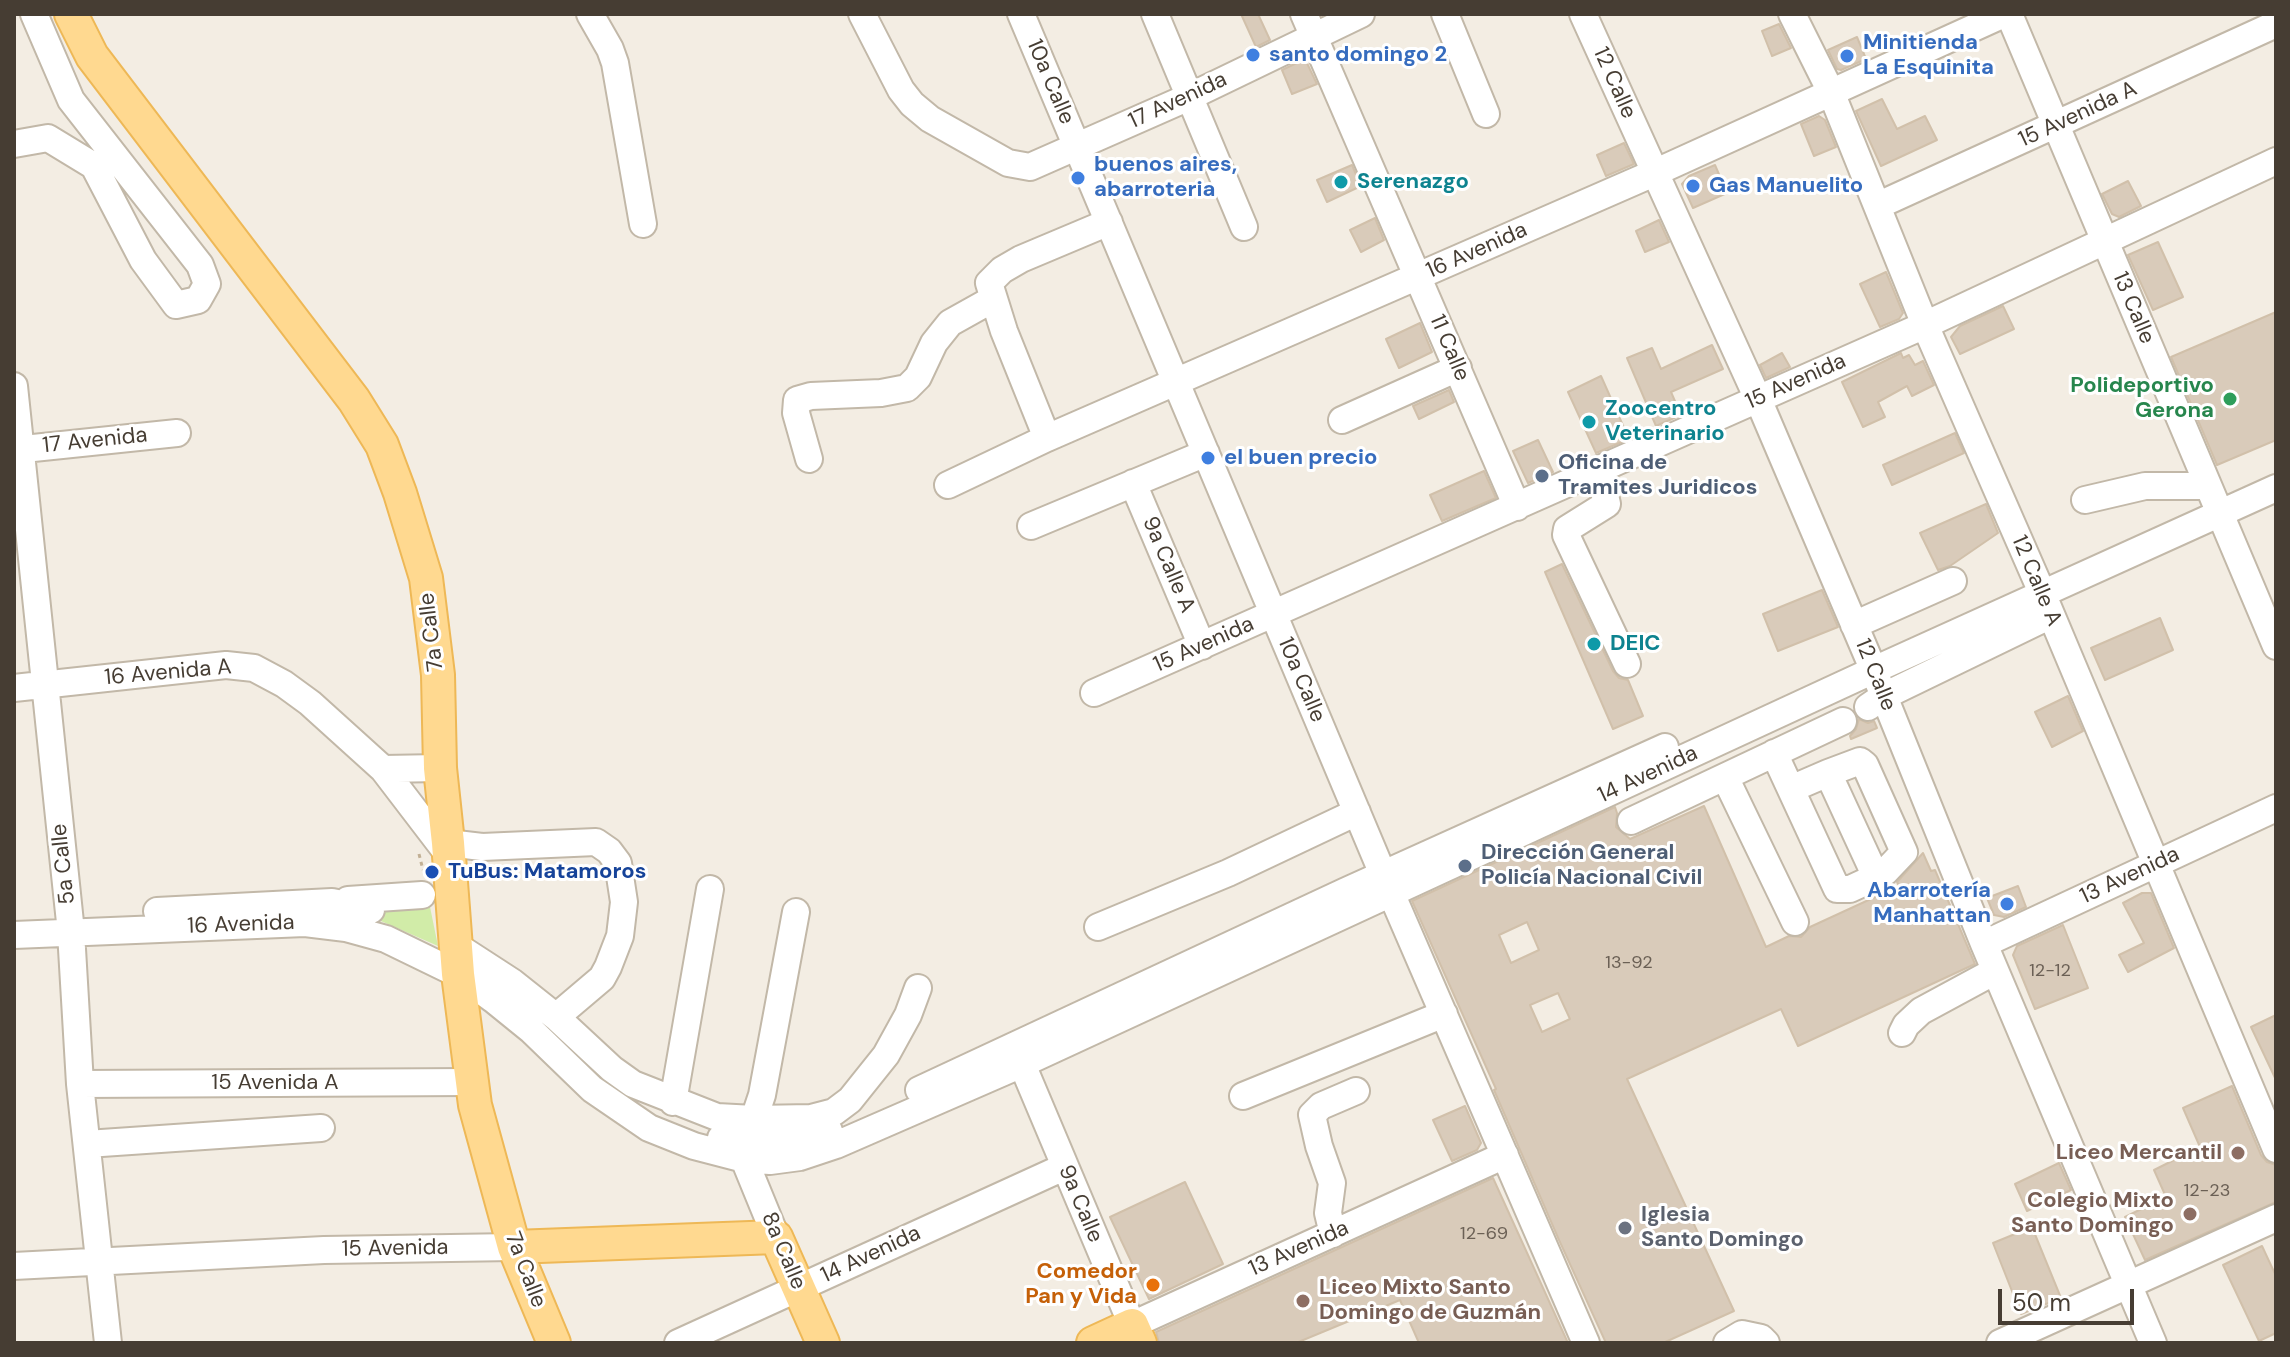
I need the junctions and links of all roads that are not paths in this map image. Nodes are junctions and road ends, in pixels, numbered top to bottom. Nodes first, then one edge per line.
1 (34, 14) edge
2 (71, 14) edge
3 (590, 14) edge
4 (862, 14) edge
5 (1021, 14) edge
6 (1155, 14) edge
7 (1361, 14) edge
8 (1445, 14) edge
9 (1583, 14) edge
10 (1792, 14) edge
11 (2007, 14) edge
12 (2276, 24) edge
13 (1309, 25) edge
14 (1831, 92) junction
15 (1189, 97) junction
16 (1486, 114) dead end
17 (2056, 126) junction
18 (14, 144) edge
19 (1078, 147) junction
20 (2276, 161) edge
21 (1654, 173) junction
22 (1879, 205) junction
23 (1109, 222) junction
24 (643, 224) dead end
25 (1244, 227) dead end
26 (2105, 242) junction
27 (1418, 277) junction
28 (991, 291) junction
29 (1925, 325) junction
30 (1458, 368) junction
31 (1176, 382) junction
32 (14, 386) edge
33 (1758, 399) junction
34 (1342, 420) dead end
35 (177, 433) dead end
36 (1047, 438) junction
37 (18, 449) edge
38 (1206, 453) junction
39 (809, 459) dead end
40 (2276, 469) edge
41 (1599, 470) junction
42 (1133, 483) junction
43 (948, 485) dead end
44 (2276, 488) edge
45 (2214, 499) junction
46 (2085, 500) dead end
47 (1517, 507) junction
48 (1031, 526) dead end
49 (1953, 581) dead end
50 (2043, 596) junction
51 (1274, 614) junction
52 (1854, 625) junction
53 (1202, 646) junction
54 (2276, 646) edge
55 (1870, 663) junction
56 (1627, 664) dead end
57 (44, 685) junction
58 (14, 688) edge
59 (1094, 693) dead end
60 (1876, 702) junction
61 (1843, 721) dead end
62 (1774, 753) junction
63 (440, 768) junction
64 (383, 769) junction
65 (1828, 773) junction
66 (1725, 777) junction
67 (1791, 789) junction
68 (2276, 808) edge
69 (1357, 812) junction
70 (1631, 821) dead end
71 (448, 848) junction
72 (2156, 864) junction
73 (1876, 877) junction
74 (1388, 884) junction
75 (710, 889) dead end
76 (422, 895) dead end
77 (332, 902) junction
78 (371, 910) dead end
79 (796, 912) dead end
80 (14, 920) edge
81 (1795, 922) dead end
82 (70, 925) junction
83 (1098, 927) dead end
84 (14, 935) edge
85 (1984, 944) junction
86 (457, 958) junction
87 (1995, 971) junction
88 (918, 988) dead end
89 (1444, 1014) junction
90 (556, 1017) junction
91 (1902, 1033) dead end
92 (1022, 1064) junction
93 (471, 1082) junction
94 (80, 1084) junction
95 (1356, 1091) dead end
96 (1243, 1096) dead end
97 (673, 1102) junction
98 (754, 1119) junction
99 (321, 1128) dead end
100 (87, 1144) junction
101 (2276, 1149) edge
102 (1505, 1155) junction
103 (744, 1159) junction
104 (1064, 1167) junction
105 (2276, 1218) edge
106 (1333, 1234) junction
107 (776, 1237) junction
108 (514, 1247) junction
109 (99, 1262) junction
110 (14, 1266) edge
111 (2129, 1285) junction
112 (798, 1288) junction
113 (1136, 1334) edge
114 (108, 1343) edge
115 (554, 1343) edge
116 (678, 1343) edge
117 (823, 1343) edge
118 (1093, 1343) edge
119 (1586, 1343) edge
120 (1727, 1343) edge
121 (1766, 1343) edge
122 (2000, 1343) edge
123 (2153, 1343) edge

1 - 18 street
2 - 63 main road, 7a Calle
3 - 24 street
4 - 19 street, 17 Avenida
5 - 19 street, 10a Calle
6 - 15 street
7 - 13 street, 17 Avenida
8 - 16 street
9 - 21 street, 12 Calle
10 - 14 street, 12 Calle A
11 - 14 street, 16 Avenida
11 - 17 street, 13 Calle
12 - 17 street, 15 Avenida A
13 - 15 street, 17 Avenida
13 - 27 street, 11 Calle
14 - 21 street, 16 Avenida
14 - 22 street, 12 Calle A
15 - 19 street, 17 Avenida
15 - 25 street
17 - 22 street, 15 Avenida A
17 - 26 street, 13 Calle
19 - 23 street, 10a Calle
20 - 26 street, 15 Avenida
21 - 27 street, 16 Avenida
21 - 33 street, 12 Calle
22 - 29 street, 12 Calle A
23 - 28 street
23 - 31 street, 10a Calle
26 - 29 street, 15 Avenida
26 - 45 street, 13 Calle
27 - 30 street, 11 Calle
27 - 31 street, 16 Avenida
28 - 36 street
28 - 39 street
29 - 33 street, 15 Avenida
29 - 50 street, 12 Calle A
30 - 34 street
30 - 47 street, 11 Calle
31 - 36 street, 16 Avenida
31 - 38 street, 10a Calle
32 - 37 street, 5a Calle
33 - 41 street, 15 Avenida
33 - 52 street, 12 Calle
35 - 37 street, 17 Avenida
36 - 43 street, 16 Avenida
37 - 57 street, 5a Calle
38 - 42 street
38 - 51 street, 10a Calle
40 - 45 street, 14 Avenida
41 - 47 street, 15 Avenida
41 - 56 street
42 - 48 street
42 - 53 street, 9a Calle A
44 - 45 street, 14 Avenida
45 - 46 street
45 - 50 street, 14 Avenida
45 - 54 street, 13 Calle
47 - 51 street, 15 Avenida
49 - 52 street
50 - 55 street, 14 Avenida
50 - 60 street
50 - 72 street, 12 Calle A
51 - 53 street, 15 Avenida
51 - 69 street, 10a Calle
52 - 55 street, 12 Calle
53 - 59 street, 15 Avenida
55 - 60 street, 12 Calle
55 - 74 street, 14 Avenida
57 - 58 street, 16 Avenida A
57 - 64 street, 16 Avenida A
57 - 82 street, 5a Calle
60 - 85 street, 12 Calle
61 - 62 street
62 - 66 street
62 - 67 street
63 - 64 street
63 - 71 main road, 7a Calle
64 - 71 street, 16 Avenida A
65 - 67 street
65 - 73 street
65 - 73 street
66 - 70 street
66 - 81 street
67 - 73 street
68 - 72 street, 13 Avenida
69 - 74 street, 10a Calle
69 - 83 street
71 - 86 main road, 7a Calle
71 - 90 street
72 - 85 street, 13 Avenida
72 - 101 street, 12 Calle A
74 - 86 street
74 - 89 street, 10a Calle
74 - 92 street, 14 Avenida
75 - 97 street
76 - 77 street
77 - 78 street
77 - 82 street
79 - 98 street
80 - 82 street, 16 Avenida
82 - 84 street, 16 Avenida
82 - 86 street, 16 Avenida
82 - 94 street, 5a Calle
85 - 87 street, 12 Calle
86 - 90 street
86 - 93 main road, 7a Calle
86 - 103 street, 14 Avenida
87 - 91 street
87 - 111 street, 12 Calle
88 - 98 street
89 - 96 street
89 - 102 street, 10a Calle
90 - 97 street
92 - 103 street, 14 Avenida
92 - 104 street, 9a Calle
93 - 94 street, 15 Avenida A
93 - 108 main road, 7a Calle
94 - 100 street, 5a Calle
95 - 106 street
97 - 98 street
99 - 100 street
100 - 109 street, 5a Calle
102 - 106 street, 13 Avenida
102 - 119 street, 10a Calle
103 - 107 street, 8a Calle
104 - 112 street, 14 Avenida
104 - 113 street, 9a Calle
105 - 111 street
106 - 113 street, 13 Avenida
107 - 108 main road, 15 Avenida
107 - 112 main road, 8a Calle
108 - 109 street, 15 Avenida
108 - 115 main road, 7a Calle
109 - 110 street, 15 Avenida
109 - 114 street, 5a Calle
111 - 122 street
111 - 123 street, 12 Calle
112 - 116 street, 14 Avenida
112 - 117 main road, 8a Calle
113 - 118 main road, 13 Avenida
120 - 121 street

